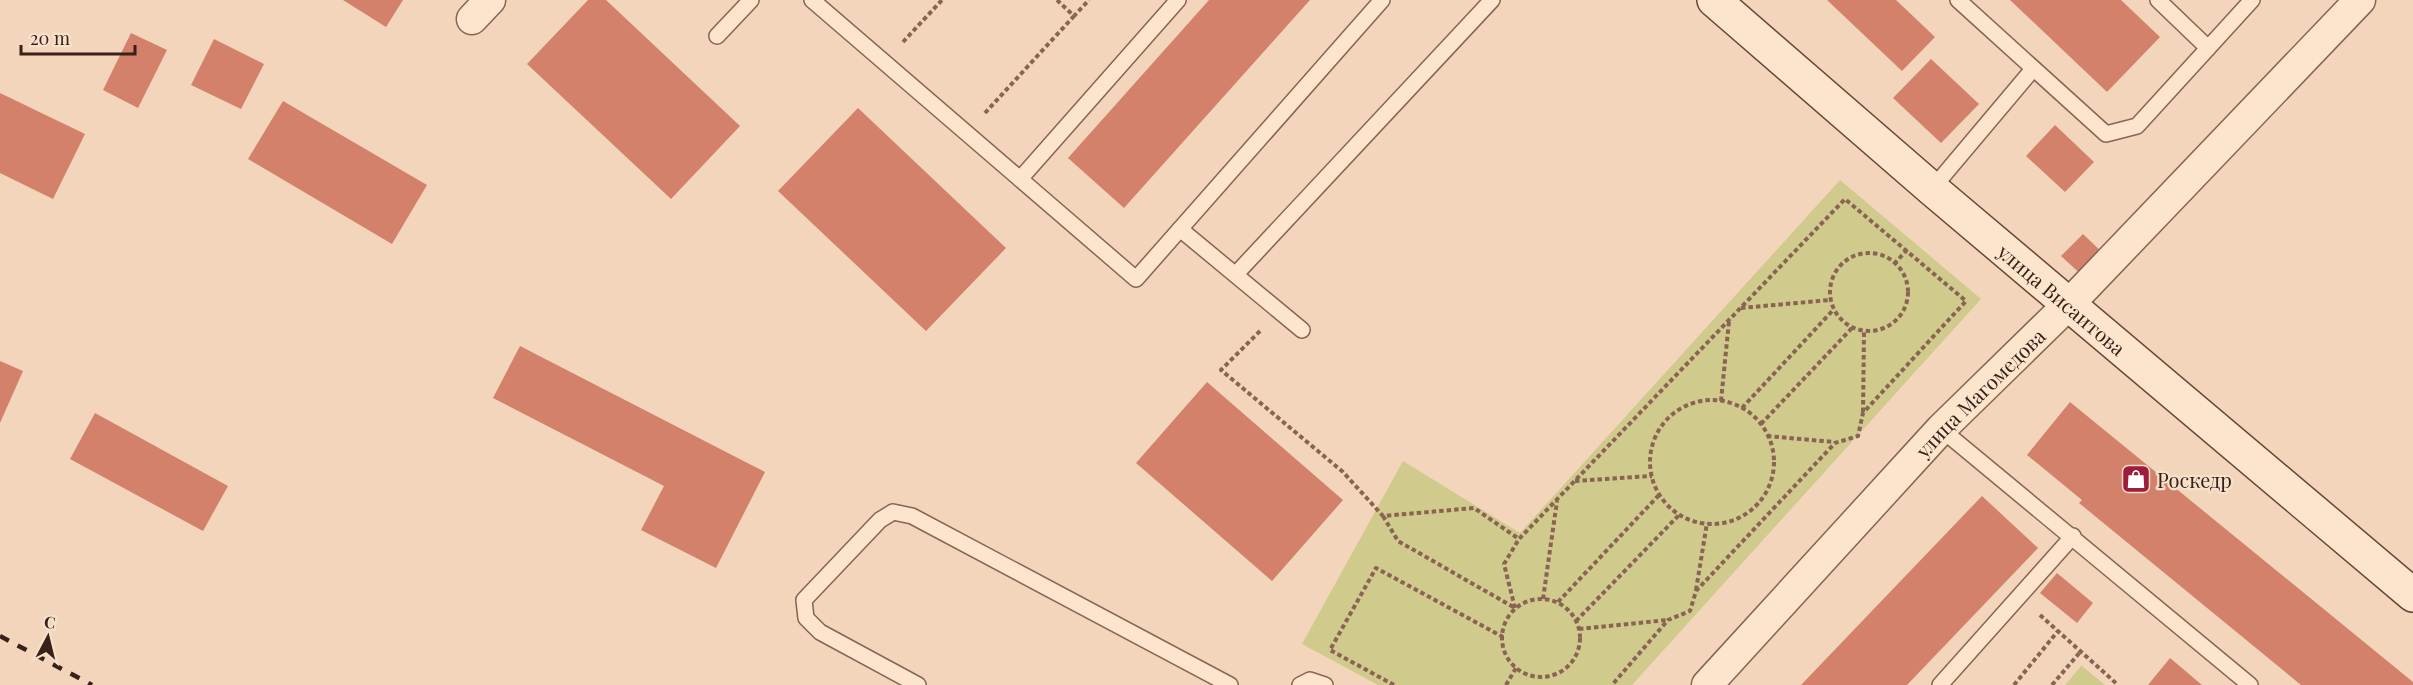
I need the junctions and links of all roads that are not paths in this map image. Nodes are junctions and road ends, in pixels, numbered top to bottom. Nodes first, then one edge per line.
1 (751, 0) edge
2 (812, 0) edge
3 (1178, 0) edge
4 (1382, 0) edge
5 (1492, 0) edge
6 (1714, 0) edge
7 (1958, 0) edge
8 (2158, 0) edge
9 (2360, 0) edge
10 (2242, 3) edge
11 (717, 36) dead end
12 (2208, 48) junction
13 (2033, 69) junction
14 (1020, 179) junction
15 (1932, 189) junction
16 (1180, 229) junction
17 (1236, 274) junction
18 (2069, 304) junction
19 (1302, 330) dead end
20 (1941, 429) junction
21 (2073, 536) junction
22 (2413, 595) edge
23 (918, 685) edge
24 (1230, 685) edge
25 (1300, 685) edge
26 (1325, 685) edge
27 (1707, 685) edge
28 (1940, 685) edge
29 (2250, 685) edge

1 - 11 lane
2 - 14 lane
3 - 14 lane
4 - 16 lane
5 - 17 lane
6 - 15 main road, улица Висаитова
7 - 13 lane
8 - 12 lane
9 - 18 street, улица Магомедова
10 - 12 lane
12 - 13 lane
13 - 15 lane
14 - 16 lane
15 - 18 main road, улица Висаитова
16 - 17 lane
17 - 19 lane
18 - 20 street, улица Магомедова
18 - 22 main road, улица Висаитова
20 - 21 lane
20 - 27 street, улица Магомедова
21 - 28 lane
21 - 29 lane
23 - 24 lane
25 - 26 lane

